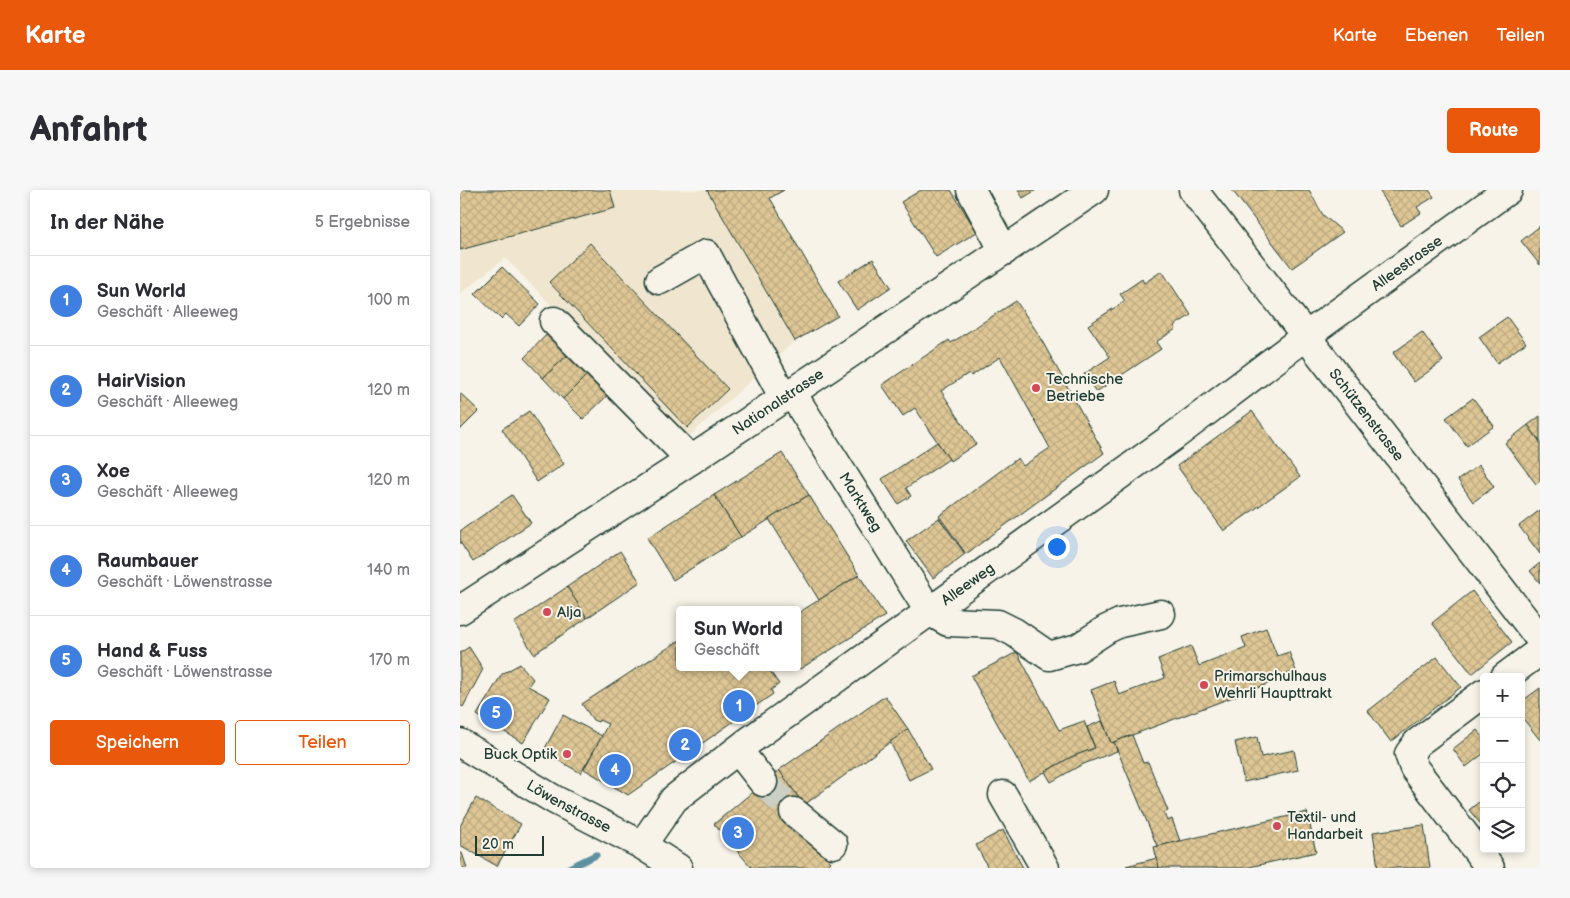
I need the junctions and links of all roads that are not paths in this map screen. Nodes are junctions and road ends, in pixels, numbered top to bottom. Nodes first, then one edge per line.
1 (971, 190) edge
2 (1094, 190) edge
3 (1193, 190) edge
4 (1508, 190) edge
5 (1004, 251) junction
6 (660, 280) dead end
7 (554, 321) dead end
8 (1306, 336) junction
9 (788, 395) junction
10 (691, 460) junction
11 (460, 610) edge
12 (929, 610) junction
13 (1161, 614) dead end
14 (1540, 639) edge
15 (1540, 651) edge
16 (1510, 673) edge
17 (1480, 696) edge
18 (460, 743) edge
19 (738, 750) junction
20 (763, 782) tunnel mouth
21 (1003, 794) dead end
22 (794, 812) tunnel mouth
23 (833, 844) dead end
24 (642, 845) junction
25 (670, 866) edge
26 (1045, 868) edge
27 (1490, 868) edge

1 - 5 street
2 - 5 street, Nationalstrasse
3 - 8 street, Schützenstrasse
4 - 8 street, Alleestrasse
5 - 9 street, Nationalstrasse
6 - 9 street, Marktweg
7 - 10 street
8 - 12 street, Alleeweg
8 - 14 street, Schützenstrasse
9 - 10 street, Nationalstrasse
9 - 12 street, Marktweg
10 - 11 street, Nationalstrasse
12 - 13 street
12 - 19 street, Alleeweg
15 - 16 street
17 - 27 street
18 - 24 street, Löwenstrasse
19 - 20 street
19 - 24 street, Alleeweg
21 - 26 street
22 - 23 street
24 - 25 street, Löwenstrasse

